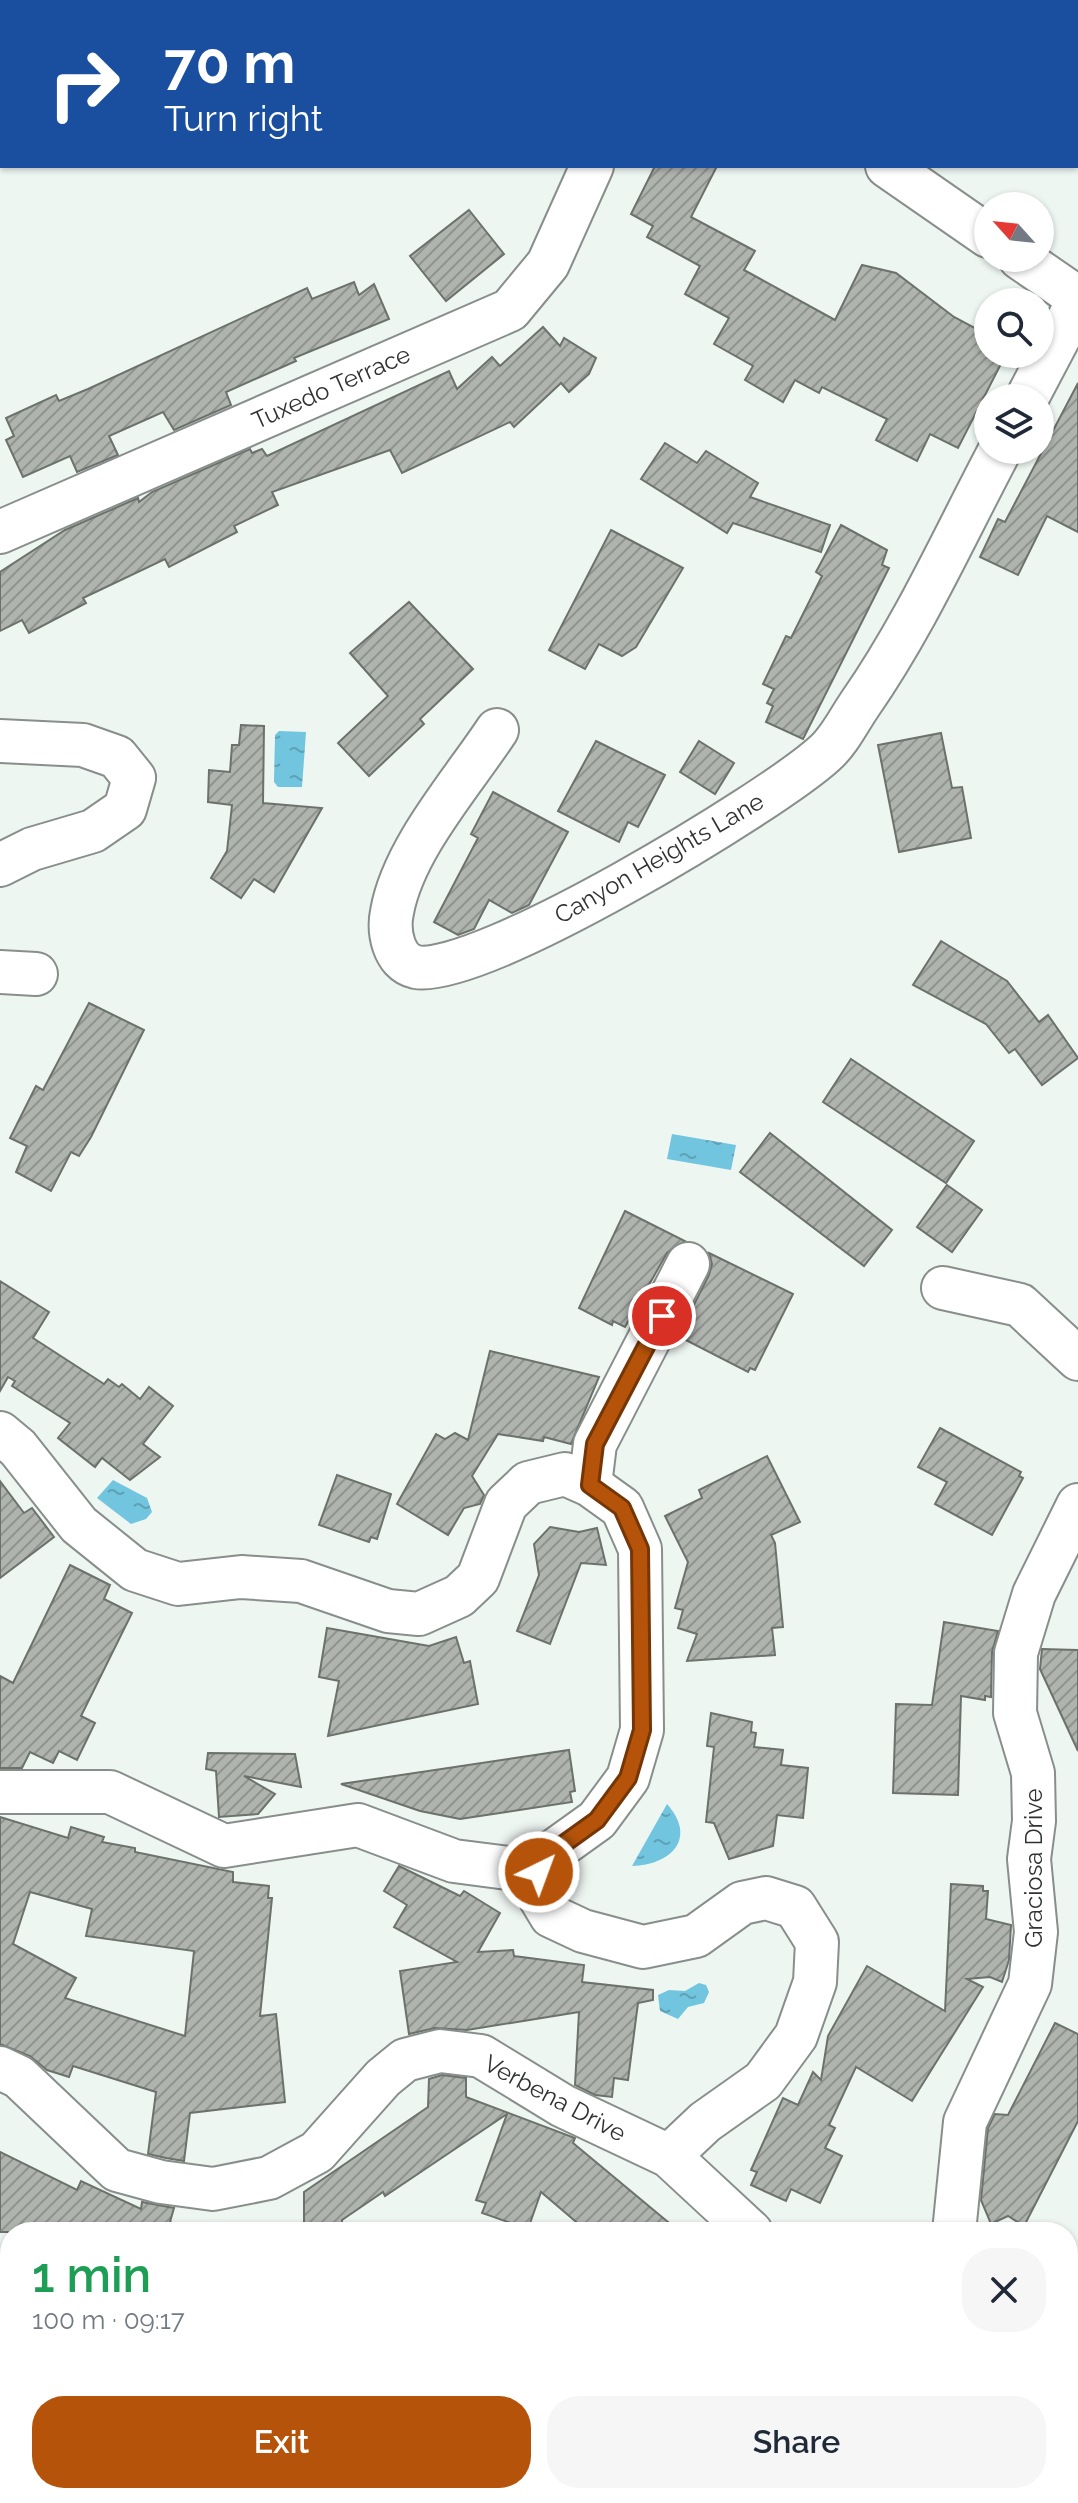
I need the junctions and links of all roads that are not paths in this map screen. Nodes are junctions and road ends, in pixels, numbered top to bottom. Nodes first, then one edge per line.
1 (591, 168) edge
2 (890, 168) edge
3 (974, 226) edge
4 (1039, 272) edge
5 (1078, 300) edge
6 (1034, 384) edge
7 (993, 464) edge
8 (0, 532) edge
9 (497, 730) dead end
10 (0, 741) edge
11 (0, 865) edge
12 (688, 1264) dead end
13 (943, 1288) dead end
14 (1078, 1359) edge
15 (0, 1433) edge
16 (590, 1485) junction
17 (1078, 1505) edge
18 (0, 1792) edge
19 (539, 1872) junction
20 (0, 2068) edge
21 (669, 2156) junction
22 (740, 2222) edge
23 (955, 2222) edge

1 - 8 street, Tuxedo Terrace
2 - 3 street
4 - 5 street
5 - 6 street
7 - 9 street, Canyon Heights Lane
10 - 11 street
12 - 16 street
13 - 14 street
15 - 16 street
16 - 19 street
17 - 23 street, Graciosa Drive
18 - 19 street
19 - 21 street
20 - 21 street, Verbena Drive
21 - 22 street, Verbena Drive

